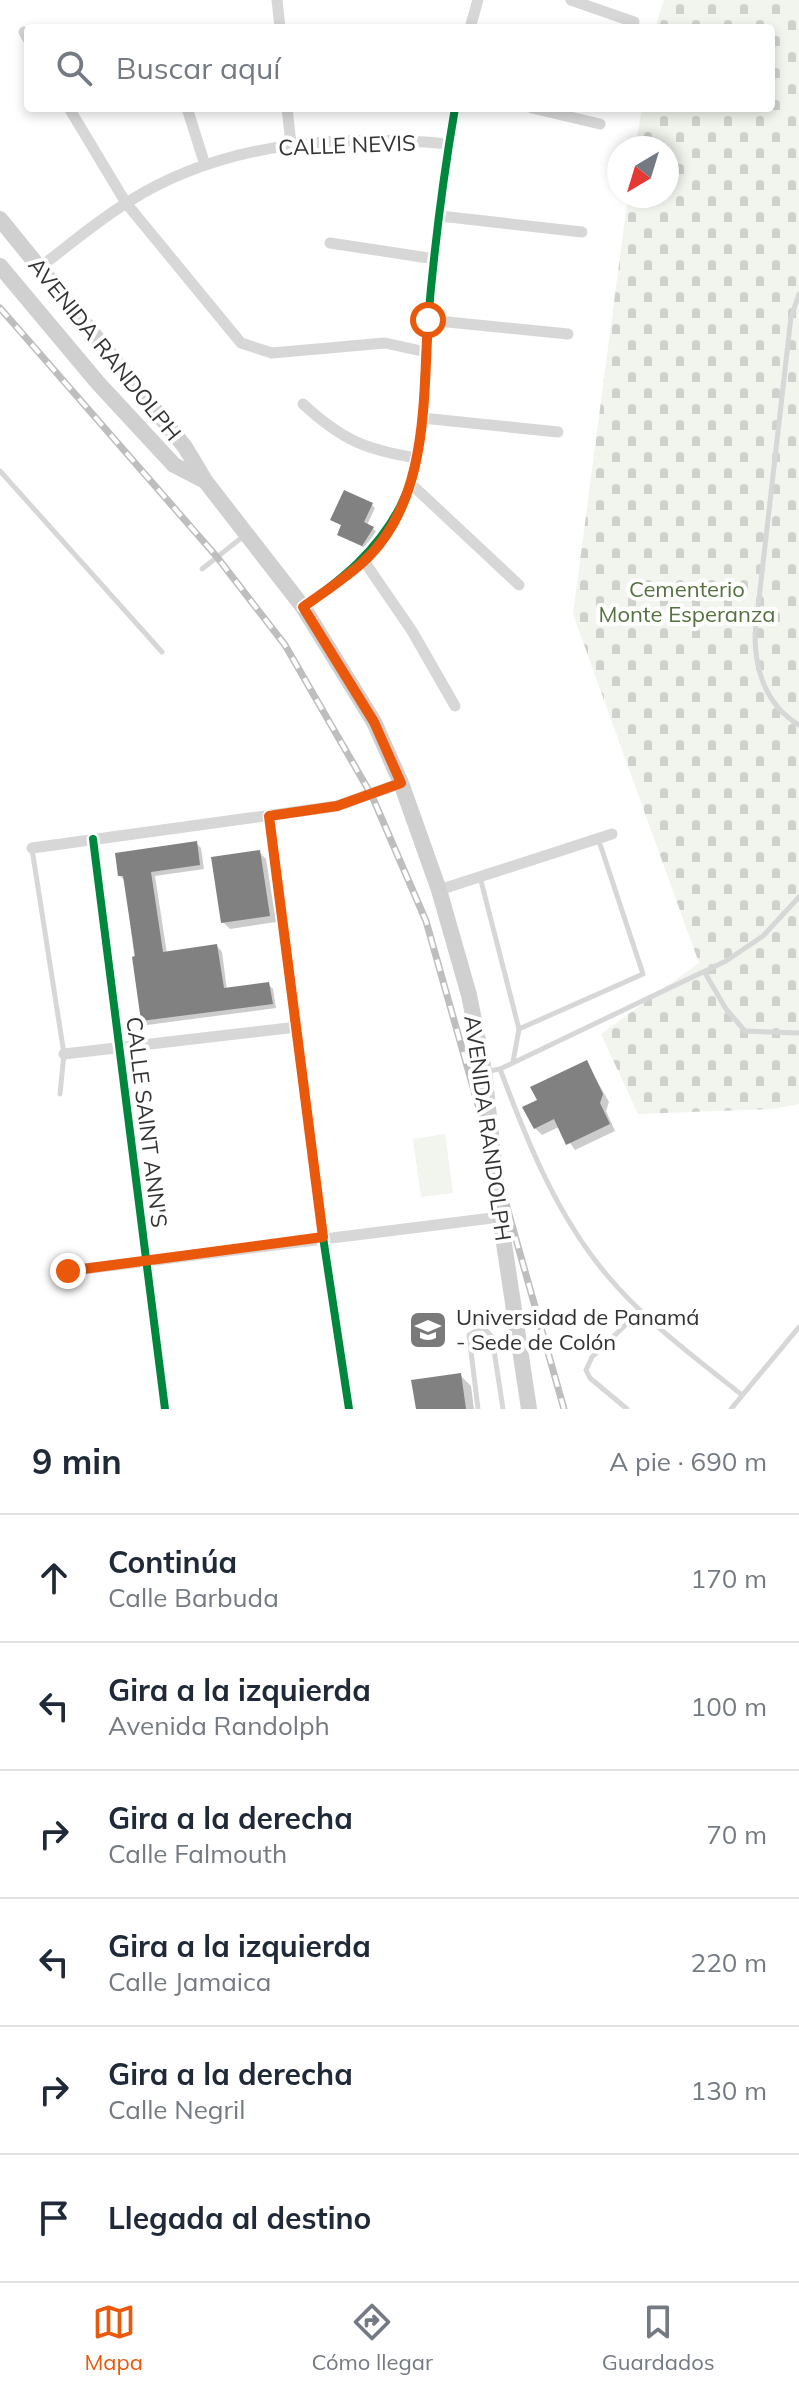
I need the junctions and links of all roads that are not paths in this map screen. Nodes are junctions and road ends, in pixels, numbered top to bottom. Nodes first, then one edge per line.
1 (277, 0) edge
2 (478, 0) edge
3 (571, 0) edge
4 (634, 22) dead end
5 (280, 24) edge
6 (471, 24) edge
7 (71, 112) edge
8 (188, 112) edge
9 (287, 112) edge
10 (454, 112) edge
11 (549, 112) edge
12 (600, 124) dead end
13 (291, 144) junction
14 (449, 144) junction
15 (205, 165) junction
16 (126, 203) junction
17 (440, 216) junction
18 (0, 219) edge
19 (582, 232) dead end
20 (330, 243) dead end
21 (435, 259) junction
22 (0, 266) edge
23 (39, 268) junction
24 (799, 294) edge
25 (428, 320) junction
26 (568, 334) dead end
27 (426, 352) junction
28 (303, 404) dead end
29 (422, 418) junction
30 (558, 432) dead end
31 (417, 458) junction
32 (0, 471) edge
33 (206, 482) junction
34 (410, 483) junction
35 (246, 534) junction
36 (364, 561) junction
37 (202, 569) dead end
38 (519, 585) dead end
39 (303, 607) junction
40 (162, 652) dead end
41 (455, 706) dead end
42 (799, 725) edge
43 (401, 783) junction
44 (269, 816) junction
45 (612, 834) dead end
46 (598, 838) junction
47 (93, 839) junction
48 (32, 848) joint
49 (480, 876) junction
50 (439, 890) junction
51 (799, 897) edge
52 (705, 973) junction
53 (297, 1027) junction
54 (519, 1029) junction
55 (799, 1033) edge
56 (120, 1048) junction
57 (64, 1054) junction
58 (513, 1063) junction
59 (492, 1070) junction
60 (60, 1094) dead end
61 (500, 1217) junction
62 (323, 1237) junction
63 (147, 1262) junction
64 (68, 1271) dead end
65 (640, 1311) junction
66 (799, 1327) edge
67 (742, 1395) junction
68 (165, 1409) edge
69 (349, 1409) edge
70 (478, 1409) edge
71 (503, 1409) edge
72 (529, 1409) edge
73 (627, 1409) edge
74 (731, 1409) edge

1 - 5 street
2 - 6 street
3 - 4 street
7 - 16 street
8 - 15 street
9 - 13 street
10 - 14 street
11 - 12 street
13 - 14 street, CALLE NEVIS
13 - 15 street, CALLE NEVIS
14 - 17 street
15 - 16 street, CALLE NEVIS
16 - 23 street, CALLE NEVIS
16 - 27 street
17 - 19 street
17 - 21 street
18 - 23 main road, AVENIDA RANDOLPH
20 - 21 street
21 - 25 street
22 - 33 main road, AVENIDA RANDOLPH
23 - 33 main road, AVENIDA RANDOLPH
24 - 42 lane
25 - 26 street
25 - 27 street
27 - 29 street
28 - 31 street
29 - 30 street
29 - 31 street
31 - 34 street
32 - 40 lane
33 - 35 main road, AVENIDA RANDOLPH
34 - 36 street
34 - 38 street
35 - 37 lane
35 - 39 main road, AVENIDA RANDOLPH
36 - 39 street
36 - 41 street
39 - 43 main road, AVENIDA RANDOLPH
43 - 44 street
43 - 50 main road, AVENIDA RANDOLPH
44 - 47 street
44 - 53 street
45 - 46 street
46 - 49 street
46 - 54 lane
47 - 48 street
47 - 56 street, CALLE SAINT ANN'S
48 - 57 lane
49 - 50 street
49 - 54 lane
50 - 59 main road, AVENIDA RANDOLPH
51 - 52 lane
52 - 55 lane
52 - 58 lane
53 - 56 street
53 - 62 street
54 - 58 lane
56 - 57 street
56 - 63 street, CALLE SAINT ANN'S
57 - 60 lane
58 - 59 lane
59 - 61 main road, AVENIDA RANDOLPH
59 - 65 lane
61 - 62 street
61 - 72 main road, AVENIDA RANDOLPH
62 - 63 street
62 - 69 street
63 - 64 street
63 - 68 street, CALLE SAINT ANN'S
65 - 67 lane
65 - 73 lane
66 - 67 lane
67 - 74 lane
70 - 71 lane

